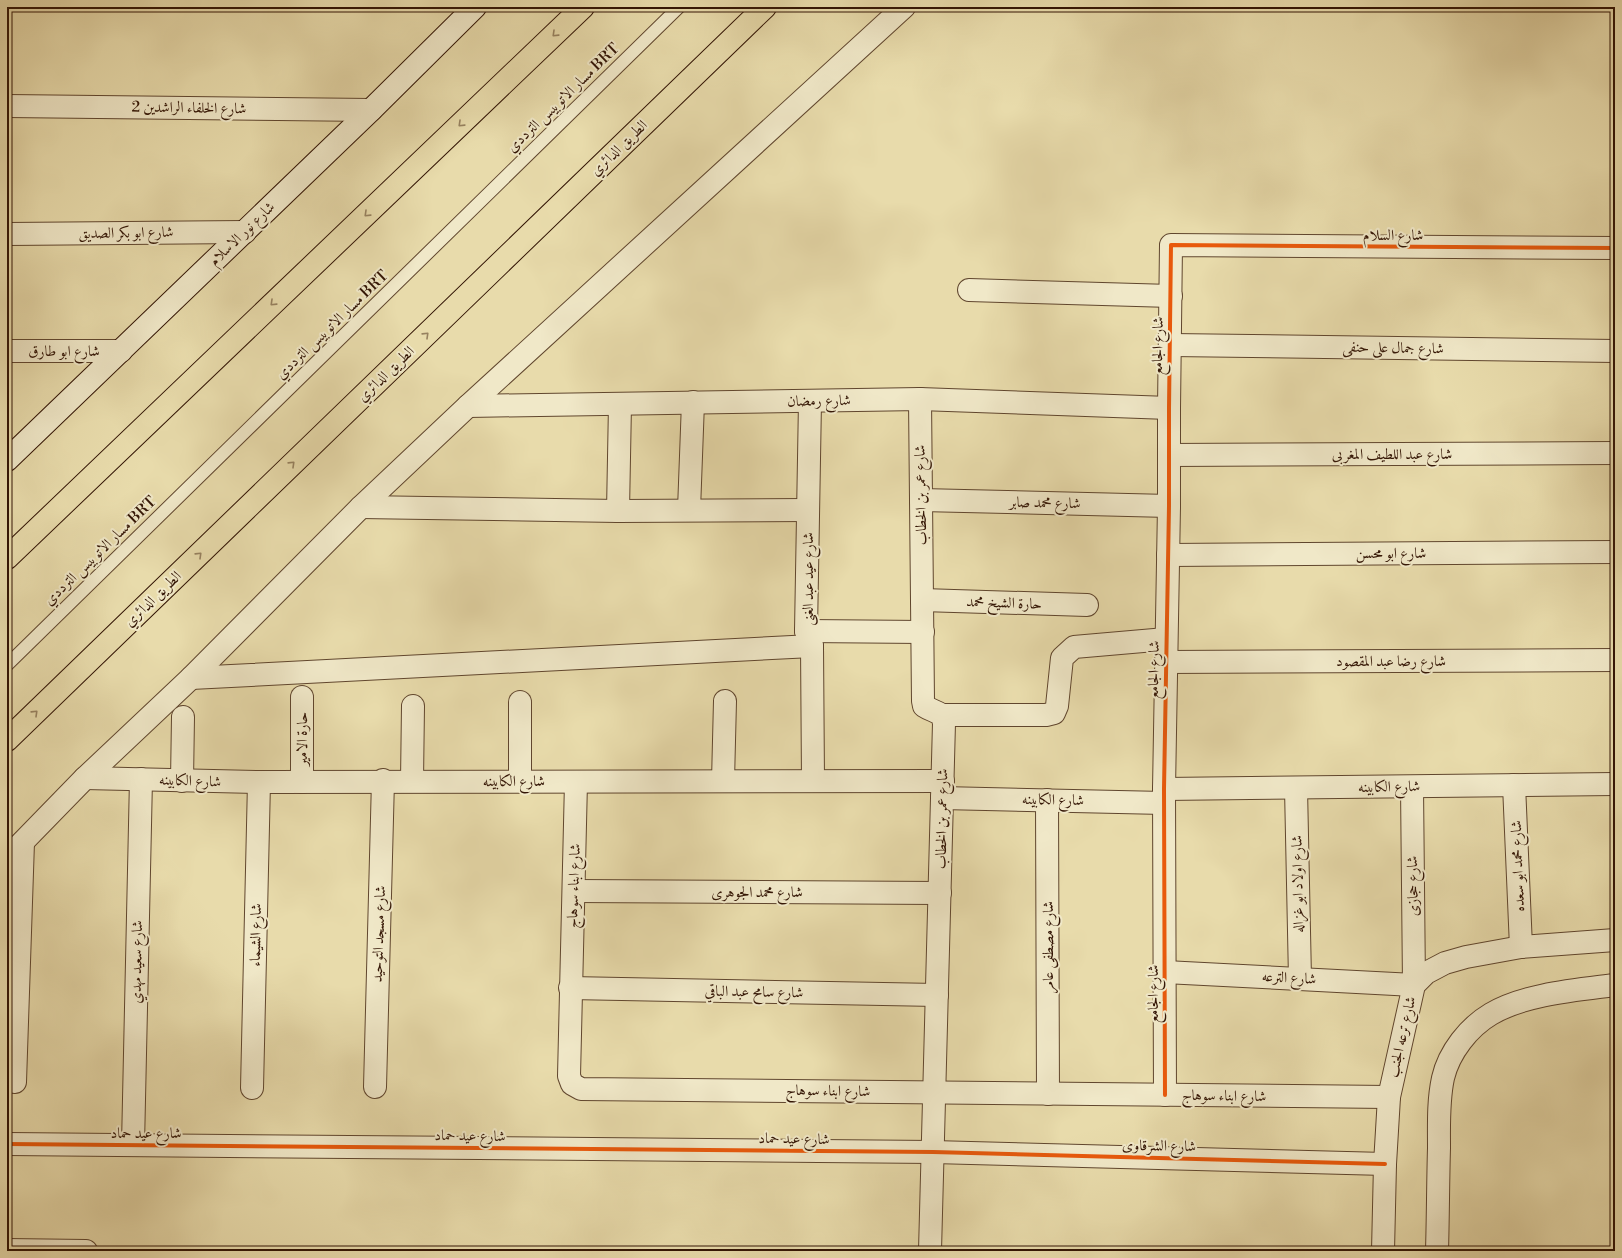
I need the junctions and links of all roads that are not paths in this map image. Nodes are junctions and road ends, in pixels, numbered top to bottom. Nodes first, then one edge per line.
1 (475, 7) edge
2 (583, 7) edge
3 (679, 7) edge
4 (765, 7) edge
5 (904, 7) edge
6 (7, 106) edge
7 (371, 110) junction
8 (245, 232) junction
9 (7, 234) edge
10 (1171, 245) joint
11 (1615, 248) edge
12 (969, 290) dead end
13 (1171, 296) junction
14 (1171, 345) junction
15 (121, 350) junction
16 (7, 351) edge
17 (1615, 351) edge
18 (920, 399) junction
19 (810, 401) junction
20 (693, 402) junction
21 (620, 404) junction
22 (468, 406) junction
23 (1169, 408) junction
24 (1615, 453) edge
25 (1169, 455) junction
26 (7, 460) edge
27 (921, 500) junction
28 (1169, 506) junction
29 (361, 507) junction
30 (689, 510) junction
31 (808, 510) junction
32 (618, 511) junction
33 (1615, 552) edge
34 (1168, 555) junction
35 (7, 558) edge
36 (922, 600) junction
37 (1087, 605) dead end
38 (923, 632) junction
39 (809, 638) junction
40 (1166, 639) junction
41 (1615, 660) edge
42 (1166, 662) junction
43 (7, 665) edge
44 (191, 678) junction
45 (302, 697) dead end
46 (725, 701) dead end
47 (520, 702) dead end
48 (413, 706) dead end
49 (942, 715) junction
50 (183, 717) dead end
51 (7, 740) edge
52 (85, 778) junction
53 (141, 779) junction
54 (383, 780) junction
55 (813, 780) junction
56 (182, 781) junction
57 (412, 781) junction
58 (520, 781) junction
59 (723, 781) junction
60 (259, 782) junction
61 (302, 782) junction
62 (576, 782) junction
63 (1615, 784) edge
64 (1514, 785) junction
65 (1412, 787) junction
66 (1296, 788) junction
67 (943, 789) junction
68 (1164, 796) junction
69 (1047, 800) junction
70 (23, 842) junction
71 (7, 858) edge
72 (574, 891) junction
73 (940, 893) junction
74 (1615, 940) edge
75 (1521, 947) junction
76 (1165, 972) junction
77 (1300, 979) junction
78 (1414, 985) junction
79 (1615, 985) edge
80 (570, 988) junction
81 (937, 995) junction
82 (15, 1082) dead end
83 (375, 1087) dead end
84 (252, 1088) dead end
85 (935, 1092) junction
86 (1048, 1094) junction
87 (1165, 1095) junction
88 (1389, 1097) junction
89 (7, 1144) edge
90 (133, 1145) junction
91 (933, 1152) junction
92 (1385, 1164) junction
93 (7, 1250) edge
94 (86, 1251) edge
95 (930, 1251) edge
96 (1383, 1251) edge
97 (1437, 1251) edge

1 - 7 street, شارع نور الاسلام
2 -> 35 highway
3 - 43 lane, مسار الاتوبيس الترددي BRT
51 -> 4 highway, الطريق الدائري
5 - 22 street
6 - 7 street, شارع الخلفاء الراشدين 2
7 - 8 street, شارع نور الاسلام
8 - 9 street, شارع ابو بكر الصديق
8 - 15 street, شارع نور الاسلام
10 - 11 street, شارع السلام
10 - 13 street, شارع الجامع
12 - 13 street
13 - 14 street, شارع الجامع
14 - 17 street, شارع جمال على حنفى
14 - 23 street, شارع الجامع
15 - 16 street, شارع ابو طارق
15 - 26 street, شارع نور الاسلام
18 - 19 street, شارع رمضان
18 - 23 street, شارع رمضان
18 - 27 street, شارع عمر بن الخطاب
19 - 20 street, شارع رمضان
19 - 31 street, شارع عيد عبد الغنى
20 - 21 street, شارع رمضان
20 - 30 street
21 - 22 street, شارع رمضان
21 - 32 street
22 - 29 street
23 - 25 street, شارع الجامع
24 - 25 street, شارع عبد اللطيف المغربى
25 - 28 street, شارع الجامع
27 - 28 street, شارع محمد صابر
27 - 36 street, شارع عمر بن الخطاب
28 - 34 street, شارع الجامع
29 - 32 street
29 - 44 street
30 - 31 street
30 - 32 street
31 - 39 street, شارع عيد عبد الغنى
33 - 34 street, شارع ابو محسن
34 - 40 street, شارع الجامع
36 - 37 street, حارة الشيخ محمد
36 - 38 street, شارع عمر بن الخطاب
38 - 39 street
38 - 49 street, شارع عمر بن الخطاب
39 - 44 street
39 - 55 street, شارع عيد عبد الغنى
40 - 42 street, شارع الجامع
40 - 49 street
41 - 42 street, شارع رضا عبد المقصود
42 - 68 street, شارع الجامع
44 - 52 street
45 - 61 street, حارة الامير
46 - 59 street
47 - 58 street
48 - 57 street
49 - 67 street, شارع عمر بن الخطاب
50 - 56 street
52 - 53 street, شارع الكابينه
52 - 70 street
53 - 56 street, شارع الكابينه
53 - 90 street, شارع سعيد مهدي
54 - 57 street, شارع الكابينه
54 - 61 street, شارع الكابينه
54 - 83 street, شارع مسجد التوحيد
55 - 59 street, شارع الكابينه
55 - 67 street, شارع الكابينه
56 - 60 street, شارع الكابينه
57 - 58 street, شارع الكابينه
58 - 62 street, شارع الكابينه
59 - 62 street, شارع الكابينه
60 - 61 street, شارع الكابينه
60 - 84 street, شارع الشيماء
62 - 72 street, شارع ابناء سوهاج
63 - 64 street, شارع الكابينه
64 - 65 street, شارع الكابينه
64 - 75 street, شارع محمد ابو سعده
65 - 66 street, شارع الكابينه
65 - 78 street, شارع حجازى
66 - 68 street, شارع الكابينه
66 - 77 street, شارع اولاد ابو غزاله
67 - 69 street, شارع الكابينه
67 - 73 street, شارع عمر بن الخطاب
68 - 69 street, شارع الكابينه
68 - 76 street, شارع الجامع
69 - 86 street, شارع مصطفى عامر
70 - 71 street
70 - 82 street
72 - 73 street, شارع محمد الجوهرى
72 - 80 street, شارع ابناء سوهاج
73 - 81 street, شارع عمر بن الخطاب
74 - 75 street, شارع ترعه الجنب
75 - 78 street, شارع ترعه الجنب
76 - 77 street, شارع الترعه
76 - 87 street, شارع الجامع
77 - 78 street, شارع الترعه
78 - 88 street, شارع ترعه الجنب
79 - 97 street
80 - 81 street, شارع سامح عبد الباقي
80 - 85 street, شارع ابناء سوهاج
81 - 85 street, شارع عمر بن الخطاب
85 - 86 street, شارع ابناء سوهاج
85 - 91 street, شارع عمر بن الخطاب
86 - 87 street, شارع ابناء سوهاج
87 - 88 street, شارع ابناء سوهاج
88 - 92 street, شارع ترعه الجنب
89 - 90 street, شارع عيد حماد
90 - 91 street, شارع عيد حماد
91 - 92 street, شارع الشرقاوى
91 - 95 street, شارع عمر بن الخطاب
92 - 96 street, شارع ترعه الجنب
93 - 94 street

